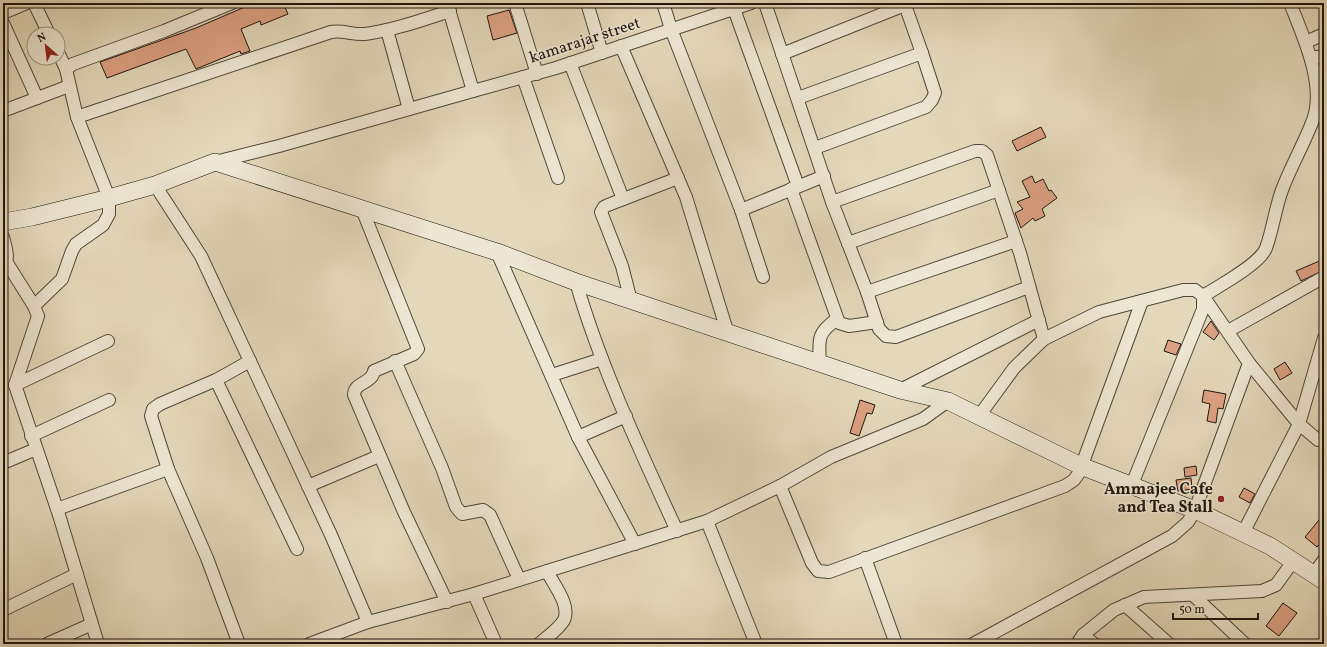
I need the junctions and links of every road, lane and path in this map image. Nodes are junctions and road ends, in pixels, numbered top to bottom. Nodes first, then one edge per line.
1 (27, 3) edge
2 (34, 3) edge
3 (232, 3) edge
4 (515, 3) edge
5 (587, 3) edge
6 (664, 3) edge
7 (765, 3) edge
8 (1290, 3) edge
9 (905, 4) edge
10 (743, 5) edge
11 (448, 7) edge
12 (3, 13) edge
13 (3, 23) edge
14 (45, 26) edge
15 (671, 29) junction
16 (387, 30) junction
17 (1324, 34) edge
18 (1306, 42) junction
19 (621, 46) junction
20 (602, 53) junction
21 (922, 53) junction
22 (782, 54) junction
23 (1324, 56) edge
24 (1311, 58) junction
25 (570, 63) junction
26 (65, 66) edge
27 (66, 69) junction
28 (537, 74) junction
29 (523, 77) junction
30 (69, 86) junction
31 (472, 91) junction
32 (37, 98) junction
33 (798, 98) junction
34 (409, 109) junction
35 (3, 111) edge
36 (77, 117) junction
37 (1319, 119) edge
38 (815, 148) junction
39 (216, 162) junction
40 (824, 176) junction
41 (558, 178) dead end
42 (678, 178) junction
43 (155, 184) junction
44 (794, 188) junction
45 (999, 190) junction
46 (109, 198) junction
47 (623, 199) junction
48 (832, 202) junction
49 (362, 208) junction
50 (741, 210) junction
51 (3, 222) edge
52 (3, 237) edge
53 (1016, 241) junction
54 (848, 243) junction
55 (498, 252) junction
56 (5, 266) edge
57 (763, 277) dead end
58 (1324, 277) edge
59 (576, 282) junction
60 (1029, 287) junction
61 (867, 292) junction
62 (1204, 296) junction
63 (631, 301) junction
64 (1142, 301) junction
65 (34, 306) junction
66 (837, 319) junction
67 (1039, 320) junction
68 (877, 322) junction
69 (1228, 332) junction
70 (728, 334) junction
71 (1324, 338) edge
72 (1044, 339) junction
73 (108, 341) dead end
74 (602, 359) junction
75 (250, 361) junction
76 (395, 361) junction
77 (1249, 363) junction
78 (820, 364) junction
79 (552, 375) junction
80 (216, 380) junction
81 (14, 385) junction
82 (900, 390) junction
83 (109, 400) dead end
84 (948, 401) junction
85 (626, 416) junction
86 (979, 416) junction
87 (1299, 424) junction
88 (31, 436) junction
89 (578, 437) junction
90 (1318, 440) dead end
91 (36, 449) junction
92 (379, 456) junction
93 (3, 463) edge
94 (1081, 466) junction
95 (168, 469) junction
96 (308, 486) junction
97 (780, 486) junction
98 (1131, 487) junction
99 (57, 509) junction
100 (1194, 510) junction
101 (707, 521) junction
102 (677, 531) junction
103 (1243, 533) junction
104 (636, 544) junction
105 (297, 549) dead end
106 (1282, 554) junction
107 (865, 558) junction
108 (1324, 560) edge
109 (547, 571) junction
110 (77, 574) junction
111 (1318, 578) edge
112 (519, 579) junction
113 (474, 594) junction
114 (1193, 595) junction
115 (447, 602) junction
116 (1125, 605) junction
117 (3, 610) edge
118 (368, 622) junction
119 (92, 624) junction
120 (1080, 639) edge
121 (47, 644) edge
122 (98, 644) edge
123 (239, 644) edge
124 (309, 644) edge
125 (496, 644) edge
126 (539, 644) edge
127 (756, 644) edge
128 (896, 644) edge
129 (973, 644) edge
130 (1094, 644) edge
131 (1169, 644) edge
132 (1245, 644) edge

1 - 12 street
2 - 14 street
3 - 27 street
4 - 28 street
5 - 20 street
6 - 15 street
7 - 22 street
8 - 18 street
9 - 21 street
9 - 22 street
10 - 15 street, kamarajar street
10 - 44 street
11 - 16 street
11 - 31 street
13 - 32 street
15 - 19 street, kamarajar street
15 - 50 street
16 - 34 street
16 - 36 street
17 - 18 street
18 - 24 street
19 - 20 street, kamarajar street
19 - 42 street
20 - 25 street, kamarajar street
21 - 33 street
21 - 38 street
22 - 33 street
23 - 24 street
24 - 37 street
25 - 28 street, kamarajar street
25 - 47 street
26 - 27 street
27 - 30 street
28 - 29 street, kamarajar street
29 - 31 street, kamarajar street
29 - 41 street
30 - 32 street
30 - 36 street
31 - 34 street, kamarajar street
32 - 35 street
33 - 38 street
34 - 39 street, kamarajar street
36 - 46 street
37 - 62 street
38 - 40 street
39 - 43 main road
39 - 49 main road
40 - 44 street
40 - 48 street
42 - 47 street
42 - 70 street
43 - 46 main road
43 - 75 street
44 - 50 street
44 - 66 street
45 - 48 street
45 - 53 street
45 - 54 street
46 - 51 main road
46 - 65 street
47 - 63 street
48 - 54 street
49 - 55 main road
49 - 76 street
50 - 57 street
52 - 56 street
53 - 60 street
53 - 61 street
54 - 61 street
55 - 59 main road
55 - 79 street
56 - 65 street
58 - 69 street
59 - 63 main road
59 - 74 street
60 - 67 street
60 - 68 street
61 - 68 street
62 - 64 street
62 - 69 street
62 - 98 street
63 - 70 main road
64 - 72 street
64 - 94 street
65 - 81 street
66 - 68 street
66 - 78 street
67 - 72 street
67 - 82 street
69 - 77 street
70 - 78 main road
71 - 87 street
72 - 86 street
73 - 81 street
74 - 79 street
74 - 85 street
75 - 80 street
75 - 96 street
76 - 92 street
76 - 112 street
77 - 87 street
77 - 100 street
78 - 82 main road
79 - 89 street
80 - 95 street
80 - 105 street
81 - 88 street
82 - 84 main road
83 - 88 street
84 - 86 main road
84 - 97 street
85 - 89 street
85 - 102 street
86 - 94 main road
87 - 90 street
87 - 103 street
88 - 91 street
89 - 104 street
91 - 93 street
91 - 99 street
92 - 96 street
92 - 115 street
94 - 98 main road
94 - 107 street
95 - 99 street
95 - 123 street
96 - 118 street
97 - 101 street
97 - 107 street
98 - 100 main road
99 - 110 street
100 - 103 main road
100 - 129 street
101 - 102 street
101 - 127 street
102 - 104 street
103 - 106 main road
104 - 109 street
106 - 111 main road
106 - 114 street
107 - 128 street
108 - 111 street
109 - 112 street
109 - 126 street
110 - 117 street
110 - 119 street
112 - 113 street
113 - 115 street
113 - 125 street
114 - 116 street
114 - 132 street
115 - 118 street
116 - 120 street
116 - 131 street
118 - 124 street
119 - 121 street
119 - 122 street
120 - 130 street

